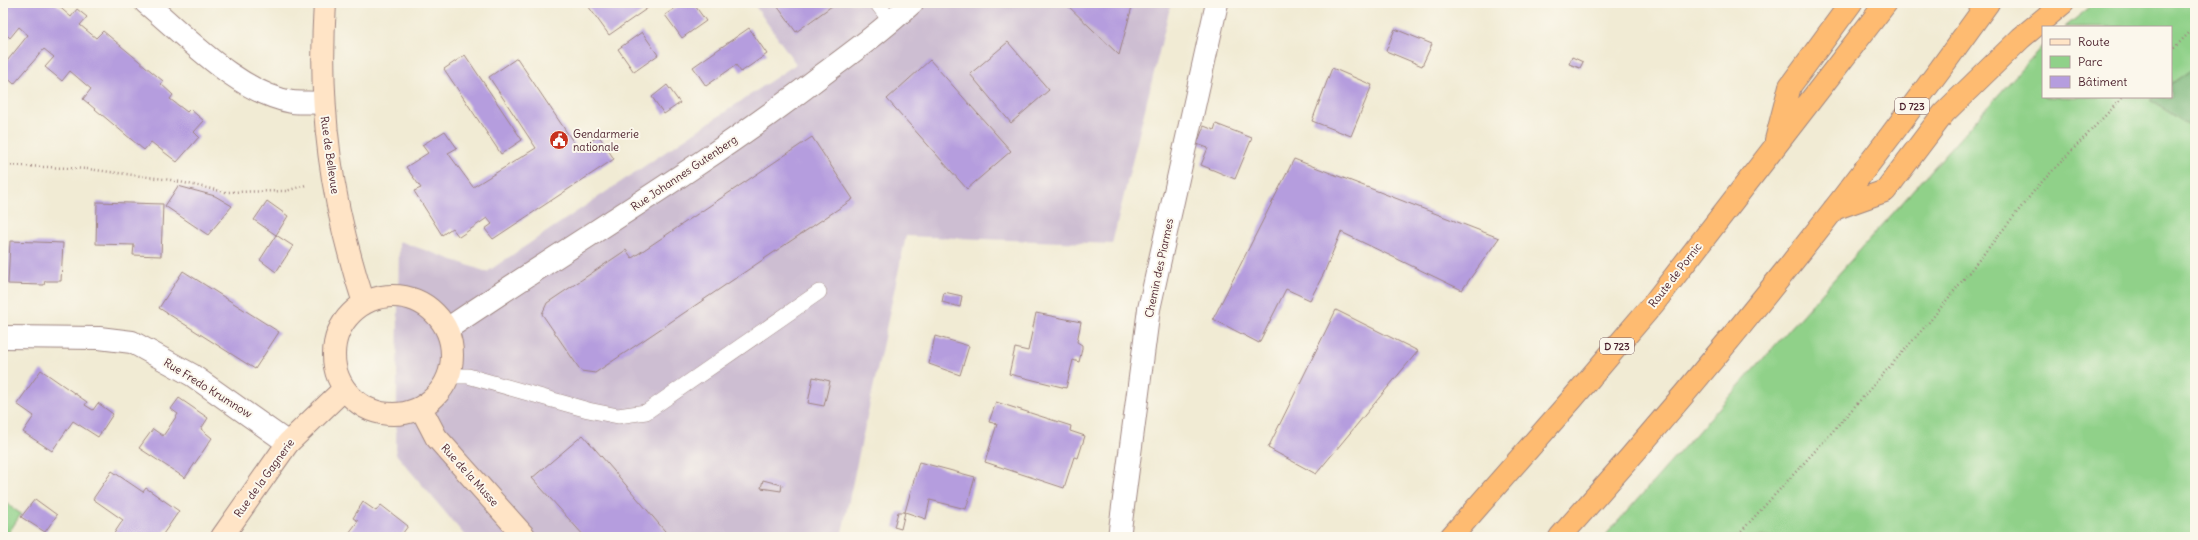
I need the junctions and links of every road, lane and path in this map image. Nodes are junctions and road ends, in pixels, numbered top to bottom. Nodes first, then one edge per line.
1 (146, 3) edge
2 (325, 3) edge
3 (876, 3) edge
4 (912, 3) edge
5 (1217, 3) edge
6 (1851, 3) edge
7 (1886, 3) edge
8 (1988, 3) edge
9 (2063, 3) edge
10 (891, 22) junction
11 (2195, 27) edge
12 (2172, 50) edge
13 (2122, 98) edge
14 (323, 103) junction
15 (1774, 149) junction
16 (3, 165) edge
17 (332, 178) junction
18 (1834, 209) junction
19 (819, 292) dead end
20 (364, 303) junction
21 (447, 329) junction
22 (3, 336) edge
23 (449, 376) junction
24 (344, 388) junction
25 (421, 408) junction
26 (288, 442) junction
27 (222, 537) edge
28 (525, 537) edge
29 (1119, 537) edge
30 (1452, 537) edge
31 (1560, 537) edge
32 (1736, 537) edge

1 - 14 street
2 - 14 street, Rue de Bellevue
3 - 10 lane
4 - 10 street, Rue Johannes Gutenberg
5 - 29 street, Chemin des Piarmes
6 - 15 highway
7 - 15 highway, Route de Pornic / D 723
8 - 18 highway, D 723
9 - 18 highway
10 - 21 street, Rue Johannes Gutenberg
11 - 12 path
13 - 32 path
14 - 17 street, Rue de Bellevue
15 - 30 highway, Route de Pornic / D 723
16 - 17 path
17 - 20 street, Rue de Bellevue
18 - 31 highway, D 723
19 - 23 lane
20 - 21 street
20 - 24 street
21 - 23 street
22 - 26 street, Rue Fredo Krumnow
23 - 25 street
24 - 25 street
24 - 26 street, Rue de la Gagnerie
25 - 28 street, Rue de la Musse
26 - 27 street, Rue de la Gagnerie

